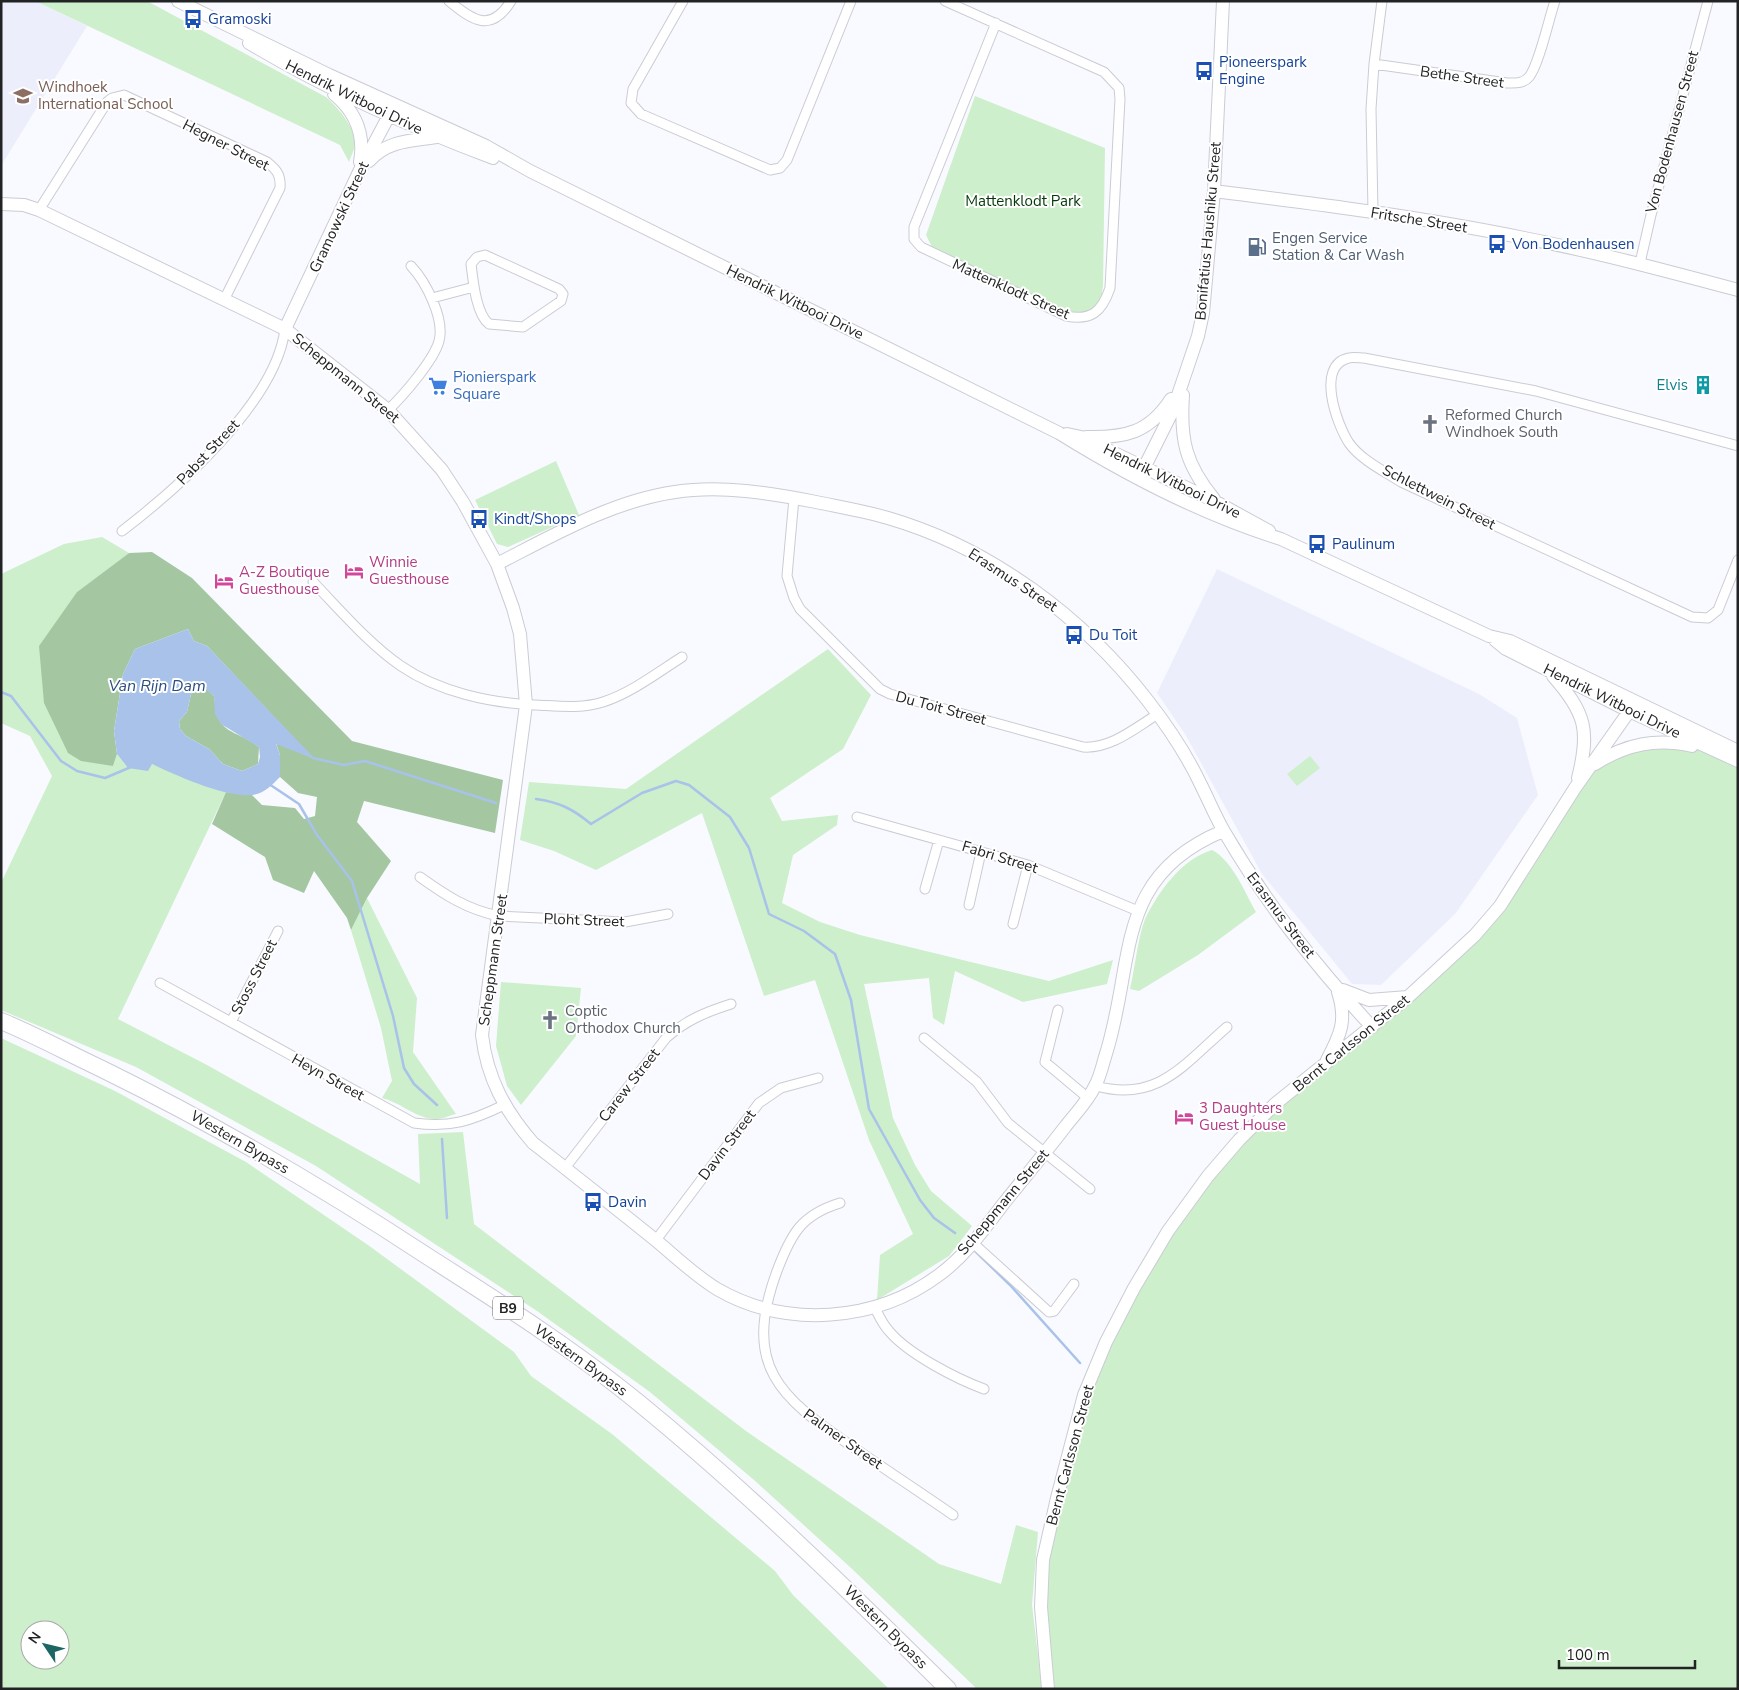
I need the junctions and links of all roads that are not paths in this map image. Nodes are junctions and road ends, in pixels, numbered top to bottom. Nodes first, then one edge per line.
1 (449, 1) edge
2 (511, 1) edge
3 (683, 1) edge
4 (851, 1) edge
5 (945, 1) edge
6 (1223, 1) edge
7 (1382, 1) edge
8 (1555, 1) edge
9 (1708, 1) edge
10 (182, 3) edge
11 (996, 23) junction
12 (1374, 64) junction
13 (322, 84) junction
14 (391, 110) junction
15 (438, 137) junction
16 (530, 171) junction
17 (359, 172) junction
18 (1214, 191) junction
19 (1, 204) edge
20 (39, 210) junction
21 (1373, 212) junction
22 (1640, 263) junction
23 (411, 266) dead end
24 (474, 286) junction
25 (1738, 290) edge
26 (432, 298) junction
27 (224, 300) junction
28 (285, 329) junction
29 (1184, 380) junction
30 (388, 410) junction
31 (1059, 433) junction
32 (1081, 437) junction
33 (1738, 446) edge
34 (1142, 473) junction
35 (794, 498) junction
36 (1216, 502) junction
37 (122, 531) dead end
38 (1282, 540) junction
39 (1738, 560) edge
40 (497, 564) junction
41 (313, 582) dead end
42 (1490, 636) junction
43 (682, 657) dead end
44 (1548, 671) junction
45 (526, 705) junction
46 (1632, 707) junction
47 (1158, 714) junction
48 (1714, 751) junction
49 (1738, 751) edge
50 (1738, 761) edge
51 (1590, 766) junction
52 (1575, 788) junction
53 (857, 817) dead end
54 (1223, 830) junction
55 (939, 840) junction
56 (981, 852) junction
57 (1028, 865) junction
58 (420, 877) dead end
59 (924, 890) dead end
60 (969, 905) dead end
61 (1138, 911) junction
62 (668, 914) dead end
63 (499, 916) junction
64 (1013, 924) dead end
65 (278, 931) dead end
66 (160, 983) dead end
67 (1336, 987) junction
68 (1408, 997) junction
69 (731, 1004) dead end
70 (1058, 1010) dead end
71 (1, 1021) edge
72 (231, 1022) junction
73 (1227, 1027) dead end
74 (1372, 1027) junction
75 (924, 1038) dead end
76 (1325, 1064) junction
77 (818, 1078) dead end
78 (1096, 1086) junction
79 (1088, 1098) junction
80 (504, 1105) junction
81 (1045, 1152) junction
82 (565, 1168) junction
83 (1090, 1189) dead end
84 (840, 1203) dead end
85 (656, 1240) junction
86 (974, 1243) junction
87 (1074, 1284) dead end
88 (875, 1308) junction
89 (766, 1310) junction
90 (984, 1389) dead end
91 (953, 1515) dead end
92 (948, 1689) edge
93 (1048, 1689) edge

1 - 2 street
3 - 4 street
5 - 11 street, Mattenklodt Street
6 - 18 street, Bonifatius Haushiku Street
7 - 12 street
8 - 12 street, Bethe Street
9 - 22 street, Von Bodenhausen Street
10 - 13 street, Hendrik Witbooi Drive
10 - 14 street, Hendrik Witbooi Drive
11 - 11 street, Mattenklodt Street
12 - 21 street
13 - 14 street, Hendrik Witbooi Drive
13 - 17 street
14 - 15 street, Hendrik Witbooi Drive
14 - 16 street, Hendrik Witbooi Drive
14 - 17 street, Gramowski Street
15 - 16 street, Hendrik Witbooi Drive
15 - 17 street
16 - 31 street, Hendrik Witbooi Drive
17 - 28 street, Gramowski Street
18 - 21 street, Fritsche Street
18 - 29 street, Bonifatius Haushiku Street
19 - 20 street, Scheppmann Street
20 - 27 street, Scheppmann Street
20 - 27 street, Hegner Street
21 - 22 street, Fritsche Street
22 - 25 street, Fritsche Street
23 - 26 street
24 - 24 street
24 - 26 street
26 - 30 street
27 - 28 street, Scheppmann Street
28 - 30 street, Scheppmann Street
28 - 37 street, Pabst Street
29 - 32 street
29 - 34 street, Bonifatius Haushiku Street
29 - 36 street
30 - 40 street, Scheppmann Street
31 - 32 street, Hendrik Witbooi Drive
31 - 34 street, Hendrik Witbooi Drive
32 - 34 street, Hendrik Witbooi Drive
33 - 39 street, Schlettwein Street
34 - 36 street, Hendrik Witbooi Drive
34 - 38 street, Hendrik Witbooi Drive
35 - 40 street, Erasmus Street
35 - 47 street, Erasmus Street
35 - 47 street, Du Toit Street
36 - 38 street, Hendrik Witbooi Drive
38 - 42 street, Hendrik Witbooi Drive
40 - 45 street, Scheppmann Street
41 - 45 street
42 - 44 street, Hendrik Witbooi Drive
42 - 46 street, Hendrik Witbooi Drive
43 - 45 street
44 - 46 street, Hendrik Witbooi Drive
44 - 52 street
45 - 63 street, Scheppmann Street
46 - 48 street, Hendrik Witbooi Drive
46 - 49 street, Hendrik Witbooi Drive
46 - 51 street, Bernt Carlsson Street
47 - 54 street, Erasmus Street
48 - 50 street, Hendrik Witbooi Drive
48 - 51 street
51 - 52 street, Bernt Carlsson Street
52 - 68 street, Bernt Carlsson Street
53 - 55 street, Fabri Street
54 - 61 street, Scheppmann Street
54 - 67 street, Erasmus Street
55 - 56 street, Fabri Street
55 - 59 street
56 - 57 street, Fabri Street
56 - 60 street
57 - 61 street, Fabri Street
57 - 64 street
58 - 63 street, Ploht Street
61 - 78 street, Scheppmann Street
62 - 63 street, Ploht Street
63 - 80 street, Scheppmann Street
65 - 72 street, Stoss Street
66 - 72 street, Heyn Street
67 - 68 street
67 - 74 street, Erasmus Street
67 - 76 street
68 - 74 street, Bernt Carlsson Street
69 - 82 street, Carew Street
70 - 79 street
71 - 92 highway, Western Bypass / B9
72 - 80 street, Heyn Street
73 - 78 street
74 - 76 street, Bernt Carlsson Street
75 - 81 street
76 - 93 street, Bernt Carlsson Street
77 - 85 street, Davin Street
78 - 79 street, Scheppmann Street
79 - 81 street, Scheppmann Street
80 - 82 street, Scheppmann Street
81 - 83 street
81 - 86 street, Scheppmann Street
82 - 85 street, Scheppmann Street
84 - 89 street, Palmer Street
85 - 89 street, Scheppmann Street
86 - 87 street
86 - 88 street, Scheppmann Street
88 - 89 street, Scheppmann Street
88 - 90 street
89 - 91 street, Palmer Street

